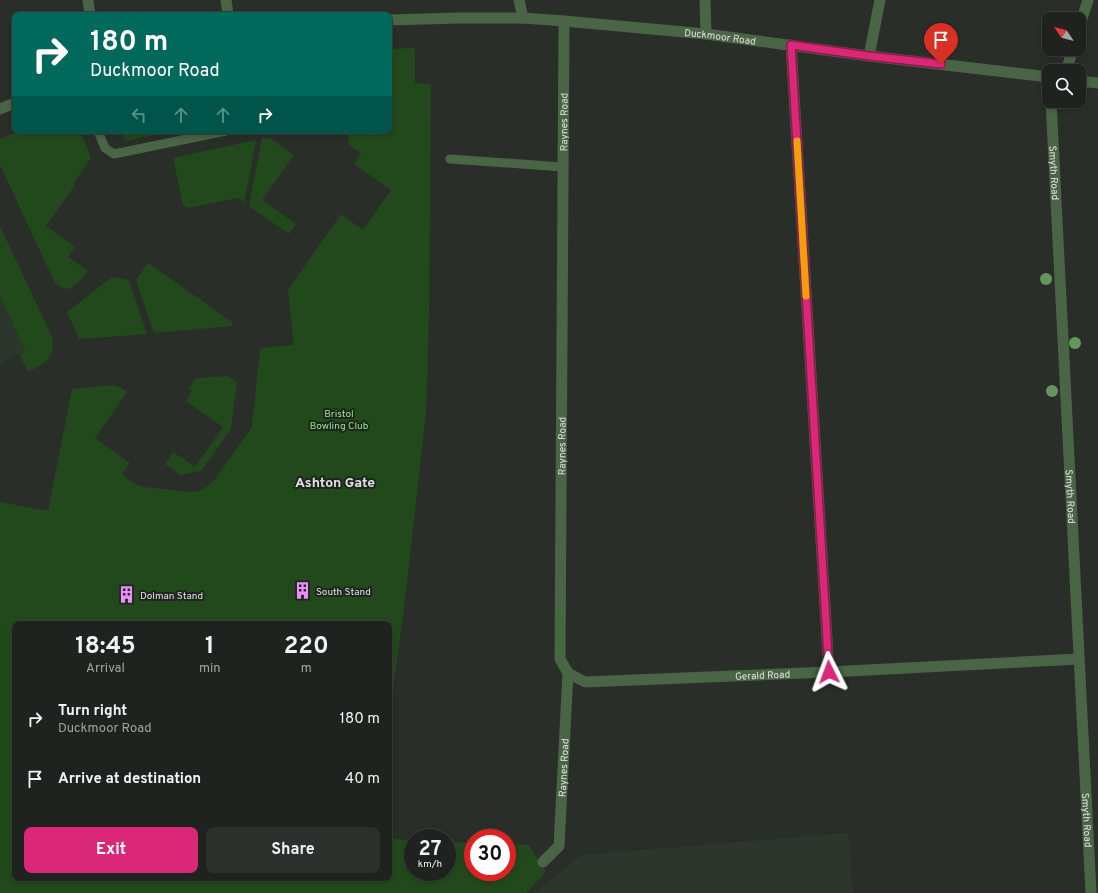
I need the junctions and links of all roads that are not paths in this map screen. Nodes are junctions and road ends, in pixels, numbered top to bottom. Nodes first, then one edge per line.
1 (88, 0) edge
2 (226, 0) edge
3 (519, 0) edge
4 (706, 0) edge
5 (880, 0) edge
6 (1088, 0) edge
7 (90, 12) edge
8 (228, 12) edge
9 (1084, 12) edge
10 (522, 18) junction
11 (392, 20) edge
12 (564, 21) junction
13 (706, 34) junction
14 (791, 45) junction
15 (869, 56) junction
16 (1042, 76) edge
17 (1086, 82) edge
18 (1098, 83) edge
19 (12, 104) edge
20 (1051, 108) edge
21 (0, 109) edge
22 (99, 134) edge
23 (211, 134) edge
24 (450, 159) dead end
25 (563, 167) junction
26 (1078, 660) junction
27 (829, 672) junction
28 (568, 674) junction
29 (543, 862) dead end
30 (1090, 893) edge

1 - 7 street
2 - 8 street
3 - 10 street
4 - 13 street
5 - 15 street
6 - 9 street
10 - 11 street, Duckmoor Road
10 - 12 street, Duckmoor Road
12 - 13 street, Duckmoor Road
12 - 25 street, Raynes Road
13 - 14 street, Duckmoor Road
14 - 15 street, Duckmoor Road
14 - 27 street
15 - 16 street, Duckmoor Road
17 - 18 street
19 - 21 street
20 - 26 street, Smyth Road
22 - 23 lane
24 - 25 lane
25 - 28 street, Raynes Road
26 - 27 street, Gerald Road
26 - 30 street, Smyth Road
27 - 28 street, Gerald Road
28 - 29 street, Raynes Road

